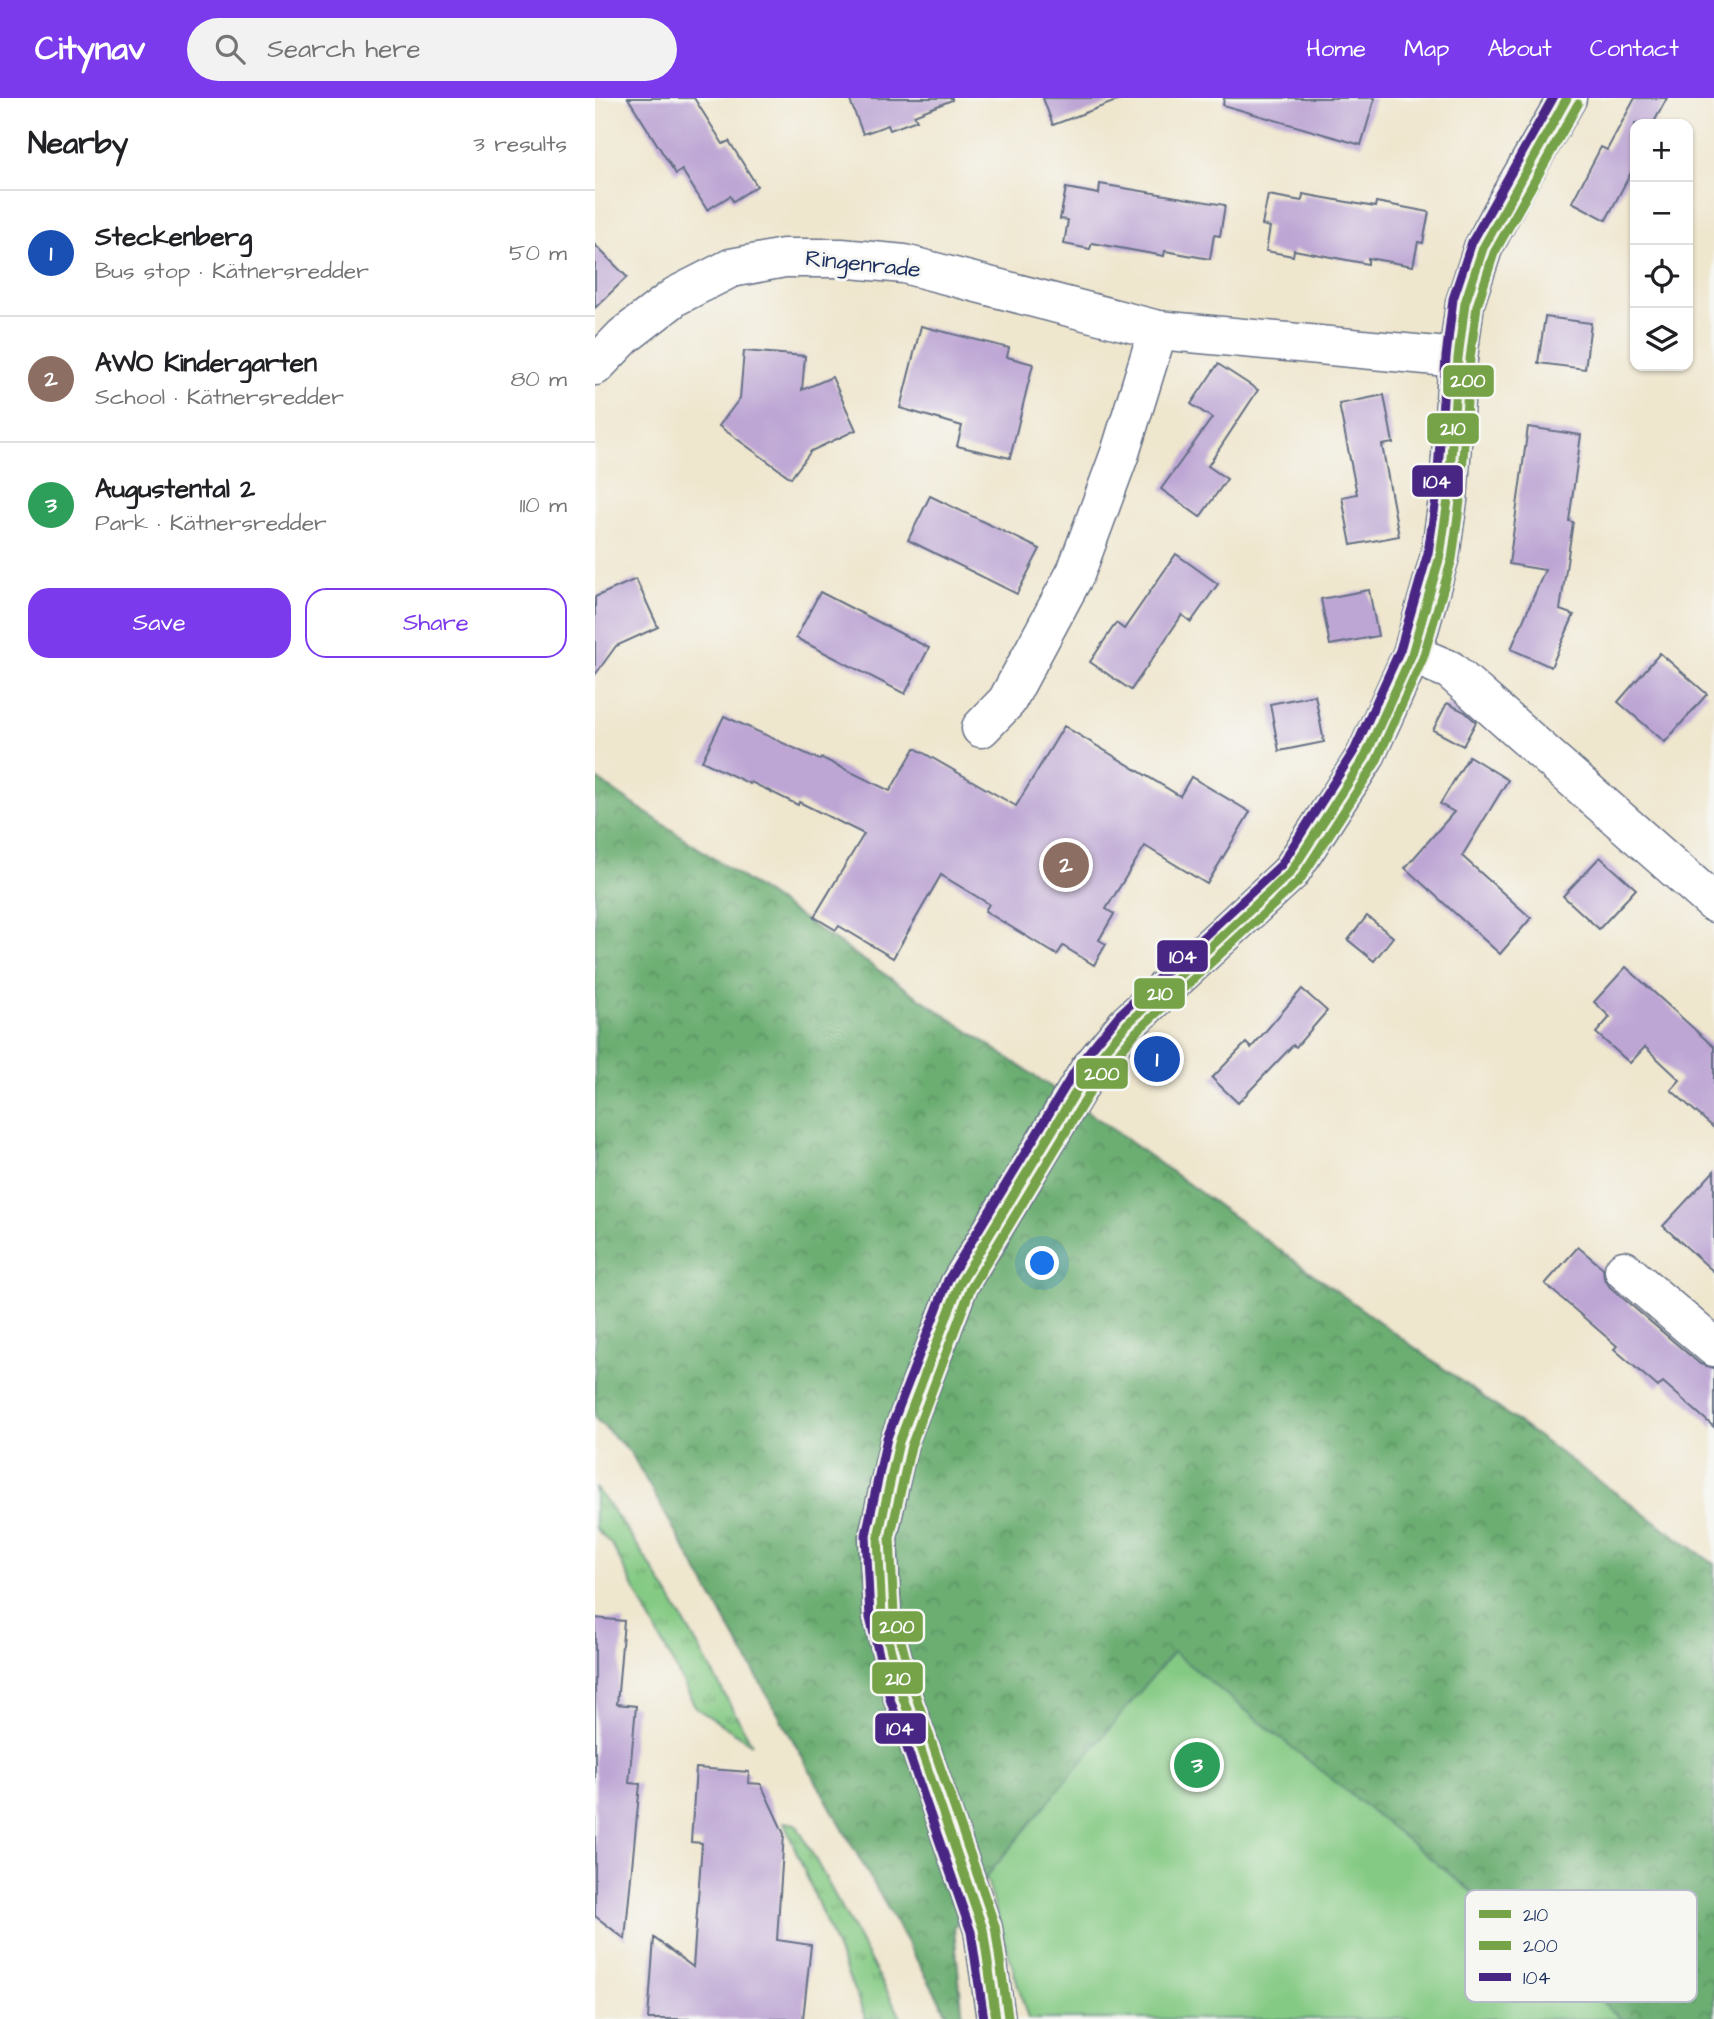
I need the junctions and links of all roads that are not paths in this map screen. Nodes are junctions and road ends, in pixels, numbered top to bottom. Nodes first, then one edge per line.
1 (1567, 98) edge
2 (1158, 330) junction
3 (1458, 358) junction
4 (595, 366) edge
5 (1412, 654) junction
6 (981, 727) dead end
7 (1714, 903) edge
8 (1624, 1270) dead end
9 (1714, 1348) edge
10 (996, 2019) edge

1 - 3 street
2 - 3 street, Ringenrade
2 - 4 street, Ringenrade
2 - 6 street
3 - 5 street
5 - 7 street
5 - 10 street
8 - 9 street

